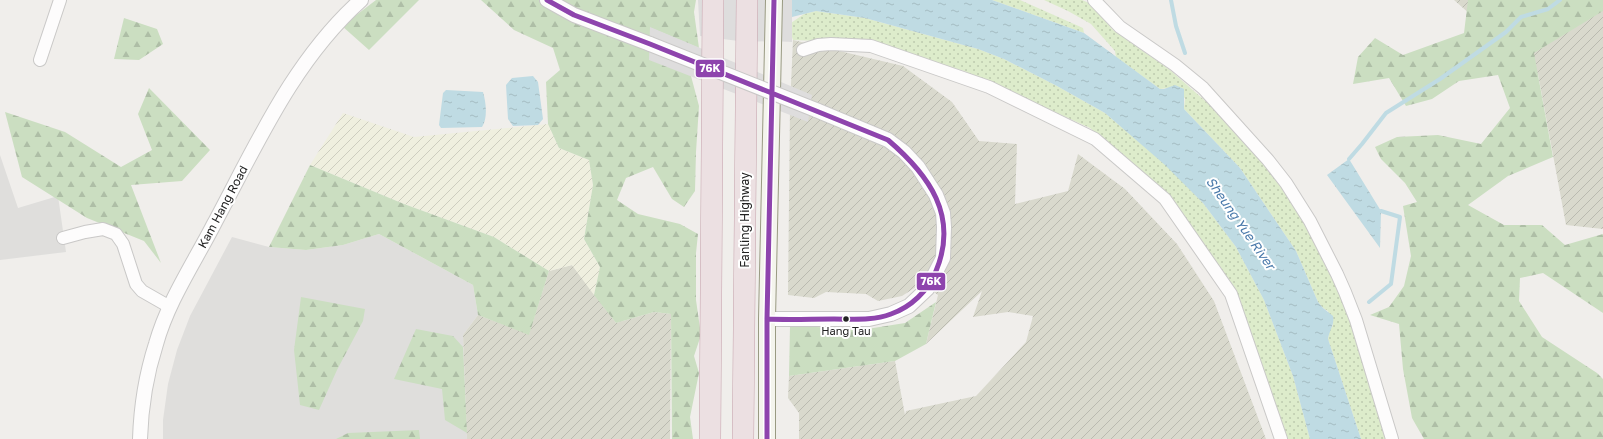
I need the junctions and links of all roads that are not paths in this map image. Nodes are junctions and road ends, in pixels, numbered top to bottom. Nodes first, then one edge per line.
1 (60, 0) edge
2 (362, 0) edge
3 (547, 0) edge
4 (713, 0) edge
5 (747, 0) edge
6 (774, 0) edge
7 (1094, 0) edge
8 (803, 50) dead end
9 (40, 60) dead end
10 (63, 238) dead end
11 (170, 307) junction
12 (767, 319) junction
13 (140, 439) edge
14 (710, 439) edge
15 (743, 439) edge
16 (767, 439) edge
17 (1281, 439) edge
18 (1392, 439) edge

1 - 9 street
2 - 11 street, Kam Hang Road
3 - 12 street, bridge
4 - 14 highway
5 - 15 highway, Fanling Highway
6 - 12 main road
7 - 18 street
8 - 17 street
10 - 11 street
11 - 13 street, Kam Hang Road
12 - 16 main road

